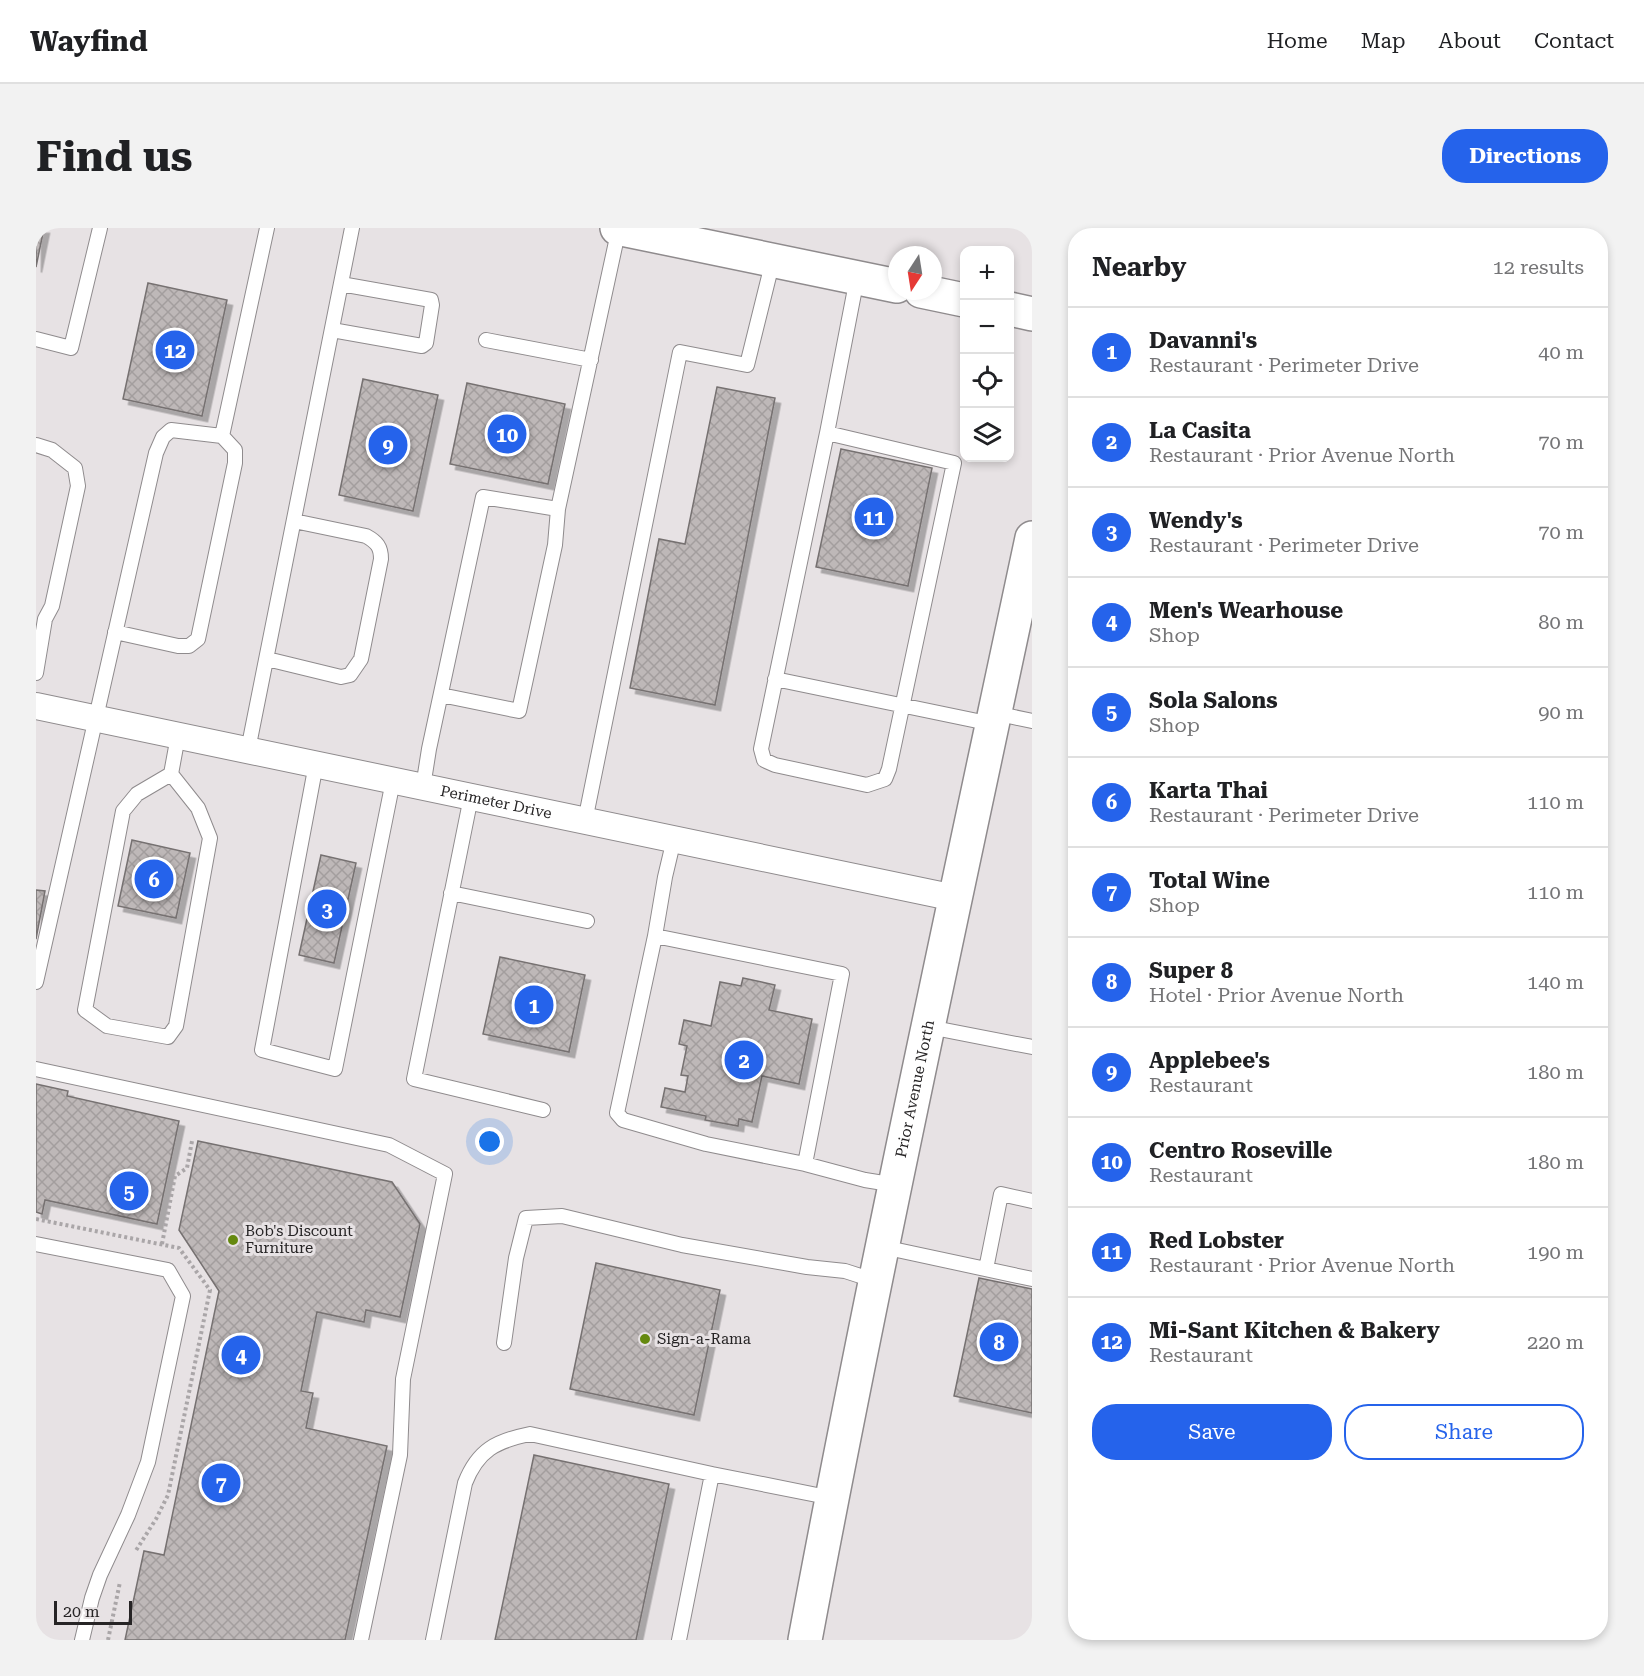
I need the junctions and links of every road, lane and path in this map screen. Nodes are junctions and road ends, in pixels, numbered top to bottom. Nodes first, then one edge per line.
1 (100, 228) edge
2 (267, 228) edge
3 (352, 228) edge
4 (618, 228) edge
5 (773, 260) junction
6 (857, 278) junction
7 (341, 284) junction
8 (888, 284) edge
9 (942, 295) edge
10 (960, 299) edge
11 (1014, 310) edge
12 (1032, 314) edge
13 (332, 330) junction
14 (36, 339) edge
15 (486, 340) dead end
16 (591, 360) junction
17 (827, 433) junction
18 (222, 436) junction
19 (36, 445) edge
20 (558, 509) junction
21 (294, 521) junction
22 (1032, 538) edge
23 (40, 618) edge
24 (115, 632) junction
25 (267, 659) junction
26 (36, 673) edge
27 (775, 679) junction
28 (441, 695) junction
29 (36, 706) edge
30 (902, 706) junction
31 (95, 718) junction
32 (993, 719) junction
33 (1032, 721) edge
34 (178, 736) junction
35 (248, 750) junction
36 (316, 764) junction
37 (171, 774) junction
38 (393, 781) junction
39 (423, 787) junction
40 (471, 797) junction
41 (585, 821) junction
42 (674, 839) junction
43 (451, 893) junction
44 (955, 898) junction
45 (587, 921) dead end
46 (655, 936) junction
47 (36, 982) edge
48 (929, 1027) junction
49 (1032, 1047) edge
50 (36, 1069) edge
51 (543, 1110) dead end
52 (192, 1141) dead end
53 (805, 1164) junction
54 (896, 1185) junction
55 (1032, 1201) edge
56 (36, 1244) edge
57 (162, 1244) dead end
58 (883, 1247) junction
59 (986, 1269) junction
60 (1032, 1280) edge
61 (876, 1281) junction
62 (504, 1343) dead end
63 (712, 1474) junction
64 (832, 1498) junction
65 (82, 1640) edge
66 (361, 1640) edge
67 (433, 1640) edge
68 (679, 1640) edge
69 (805, 1640) edge

1 - 14 lane
2 - 18 lane
3 - 7 lane
4 - 5 street
4 - 16 lane
5 - 6 street
5 - 41 lane
6 - 8 street
6 - 17 lane
7 - 13 lane
7 - 13 lane
9 - 10 street
11 - 12 street
13 - 21 lane
15 - 16 lane
16 - 20 lane
17 - 27 lane
17 - 30 lane
18 - 24 lane
18 - 24 lane
19 - 23 lane
20 - 28 lane
20 - 28 lane
21 - 25 lane
21 - 25 lane
22 - 32 street, Prior Avenue North
23 - 26 lane
24 - 31 lane
25 - 35 lane
27 - 30 lane
27 - 30 lane
28 - 39 lane
29 - 31 street, Perimeter Drive
30 - 32 lane
31 - 34 street, Perimeter Drive
31 - 47 lane
32 - 33 lane
32 - 44 street, Prior Avenue North
34 - 35 street, Perimeter Drive
34 - 37 lane
35 - 36 street, Perimeter Drive
36 - 38 street, Perimeter Drive
36 - 38 lane
37 - 37 lane
38 - 39 street, Perimeter Drive
39 - 40 street, Perimeter Drive
40 - 41 street, Perimeter Drive
40 - 43 lane
41 - 42 street, Perimeter Drive
42 - 44 street, Perimeter Drive
42 - 46 lane
43 - 45 lane
43 - 51 lane
44 - 48 street, Prior Avenue North
46 - 53 lane
46 - 53 lane
48 - 49 lane
48 - 54 street, Prior Avenue North
50 - 66 lane
52 - 57 path
53 - 54 lane
54 - 58 street, Prior Avenue North
55 - 59 lane
56 - 65 lane
58 - 59 lane
58 - 61 street, Prior Avenue North
59 - 60 lane
61 - 62 lane
61 - 64 street, Prior Avenue North
63 - 64 lane
63 - 67 lane
63 - 68 lane
64 - 69 street, Prior Avenue North

